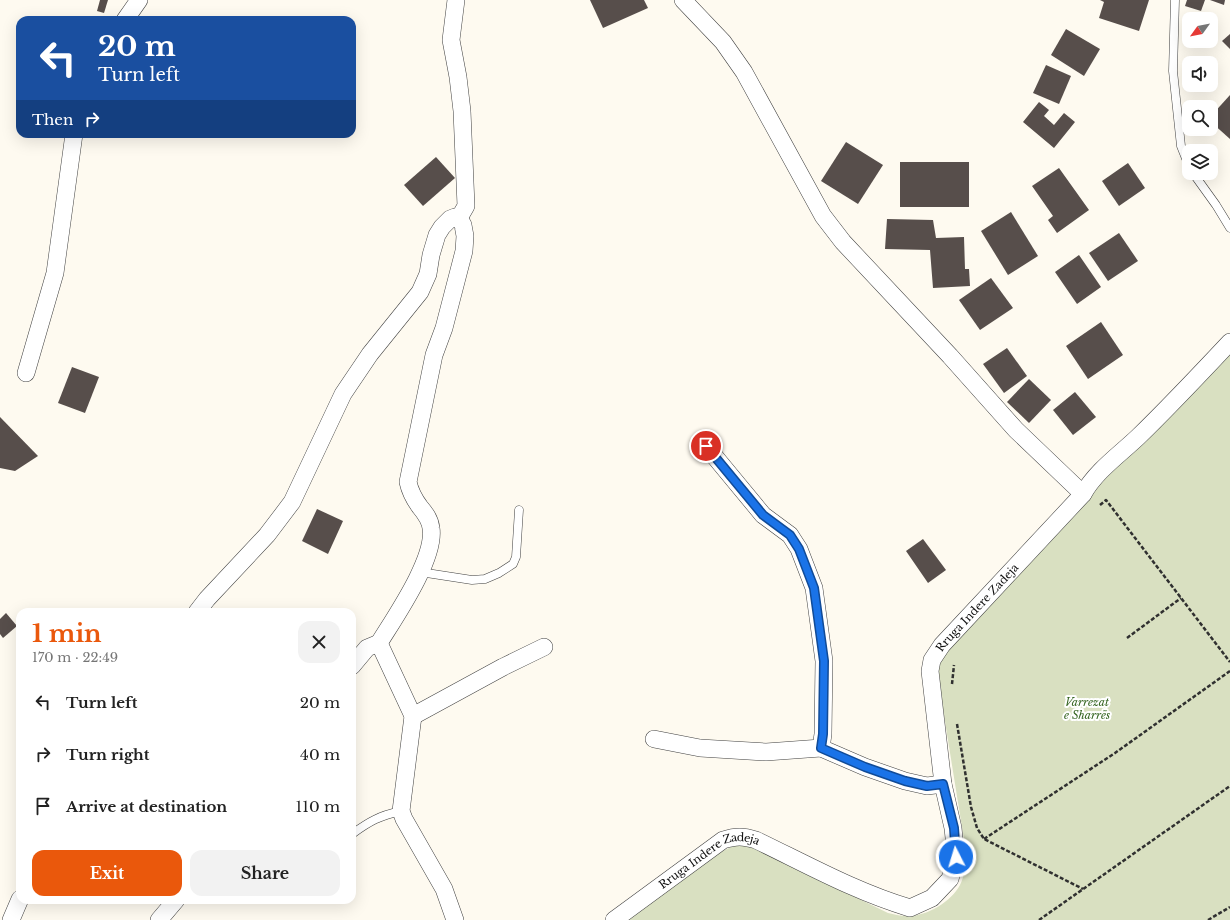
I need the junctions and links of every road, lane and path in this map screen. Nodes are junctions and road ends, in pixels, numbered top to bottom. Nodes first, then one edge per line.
1 (139, 0) edge
2 (456, 0) edge
3 (683, 0) edge
4 (1175, 0) edge
5 (128, 16) edge
6 (73, 138) edge
7 (1182, 148) edge
8 (1198, 180) edge
9 (459, 218) junction
10 (1230, 228) edge
11 (1230, 342) edge
12 (26, 373) dead end
13 (706, 446) dead end
14 (1083, 494) junction
15 (519, 510) dead end
16 (1095, 511) dead end
17 (420, 572) junction
18 (1181, 598) junction
19 (200, 608) edge
20 (1127, 638) dead end
21 (379, 643) junction
22 (544, 647) dead end
23 (356, 661) edge
24 (956, 662) dead end
25 (1230, 662) edge
26 (1230, 671) edge
27 (952, 687) dead end
28 (414, 716) junction
29 (957, 722) dead end
30 (654, 739) dead end
31 (821, 748) junction
32 (943, 784) junction
33 (1230, 786) edge
34 (401, 811) junction
35 (356, 831) edge
36 (984, 839) junction
37 (1083, 890) junction
38 (18, 904) edge
39 (173, 904) edge
40 (1230, 907) edge
41 (11, 920) edge
42 (159, 920) edge
43 (456, 920) edge
44 (614, 920) edge
45 (1039, 920) edge
46 (1208, 920) edge

1 - 5 street
2 - 9 street
3 - 14 street
4 - 7 lane
6 - 12 street
8 - 10 lane
9 - 17 street
9 - 19 street
11 - 14 street, Rruga Indere Zadeja
13 - 31 street
14 - 32 street, Rruga Indere Zadeja
15 - 17 lane
16 - 18 path
17 - 21 street
18 - 20 path
18 - 25 path
21 - 23 street
21 - 28 street
22 - 28 street
24 - 27 path
26 - 36 path
28 - 34 street
29 - 36 path
30 - 31 street
31 - 32 street
32 - 44 street, Rruga Indere Zadeja
33 - 37 path
34 - 35 lane
34 - 43 street
36 - 37 path
37 - 45 path
38 - 41 street
39 - 42 street
40 - 46 path

